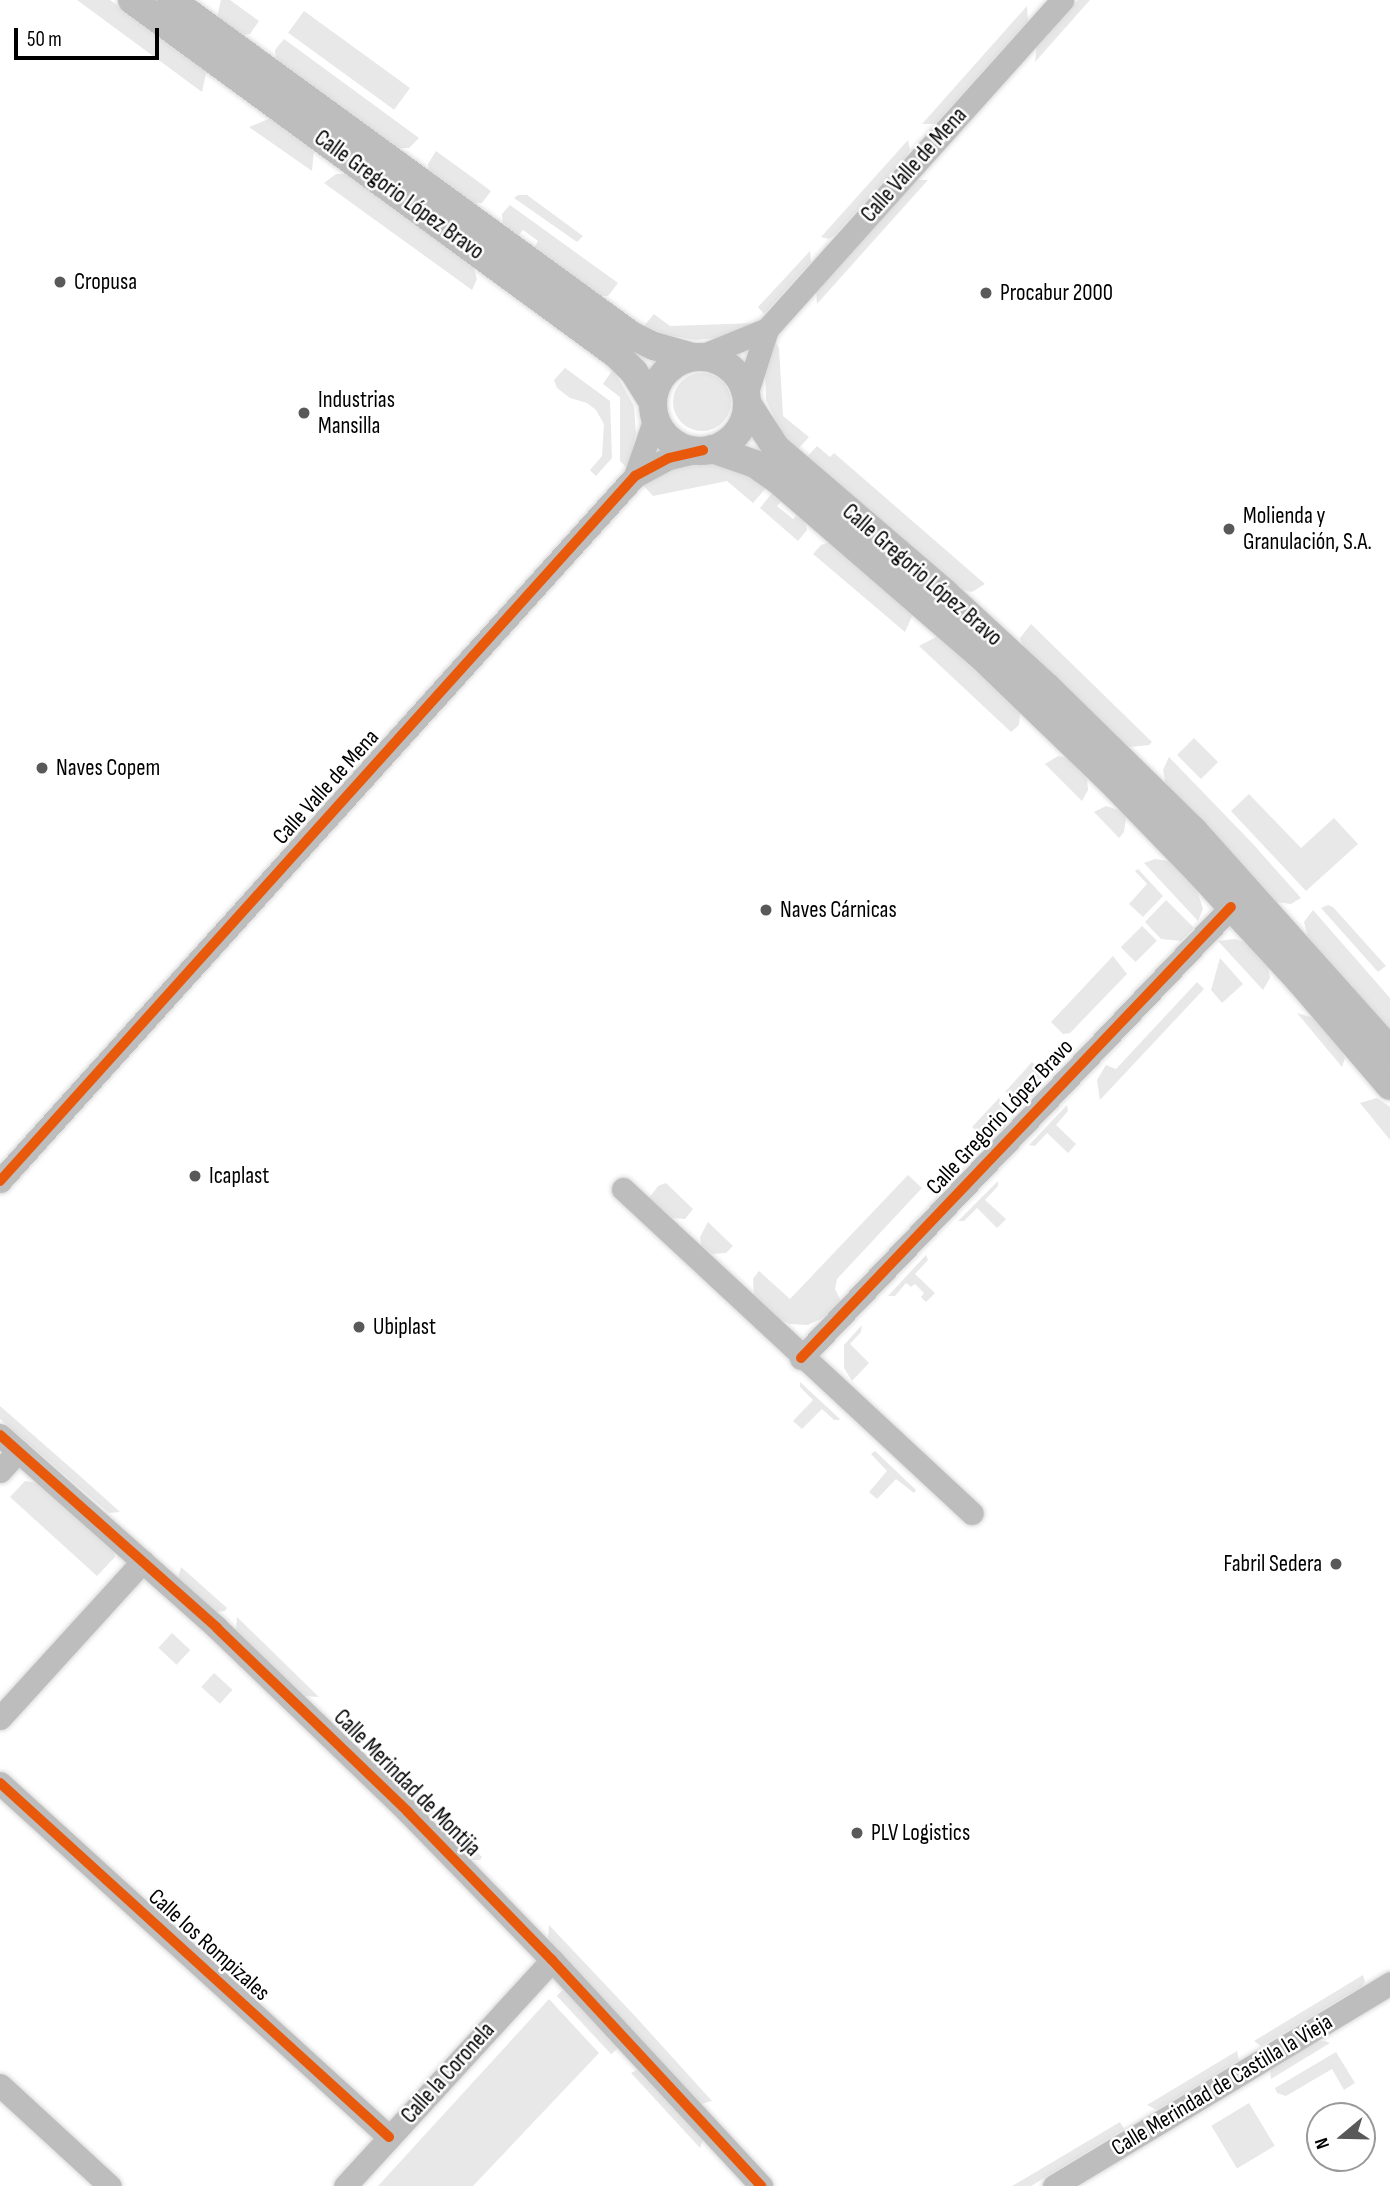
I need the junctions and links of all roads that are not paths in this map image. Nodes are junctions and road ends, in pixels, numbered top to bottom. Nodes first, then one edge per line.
1 (132, 0) edge
2 (171, 0) edge
3 (1062, 0) edge
4 (767, 329) junction
5 (697, 357) junction
6 (747, 399) junction
7 (654, 410) junction
8 (707, 450) junction
9 (635, 476) junction
10 (1231, 906) junction
11 (1390, 1050) edge
12 (1390, 1086) edge
13 (0, 1181) edge
14 (623, 1189) dead end
15 (801, 1358) junction
16 (0, 1435) edge
17 (18, 1451) junction
18 (0, 1471) edge
19 (972, 1513) dead end
20 (143, 1561) junction
21 (0, 1718) edge
22 (0, 1783) edge
23 (552, 1959) junction
24 (1390, 1983) edge
25 (0, 2085) edge
26 (389, 2137) junction
27 (110, 2186) edge
28 (345, 2186) edge
29 (761, 2186) edge
30 (1054, 2186) edge

1 - 7 main road, Calle Gregorio López Bravo
2 - 5 main road, Calle Gregorio López Bravo
3 - 4 street, Calle Valle de Mena
4 - 5 street, Calle Valle de Mena
4 - 6 street, Calle Valle de Mena
5 - 6 main road
5 - 7 main road
6 - 8 main road
6 - 11 main road, Calle Gregorio López Bravo
7 - 8 main road
7 - 9 street, Calle Valle de Mena
8 - 9 street, Calle Valle de Mena
8 - 10 main road, Calle Gregorio López Bravo
9 - 13 street, Calle Valle de Mena
10 - 12 main road, Calle Gregorio López Bravo
10 - 15 street, Calle Gregorio López Bravo
14 - 15 street
15 - 19 street
16 - 17 street, Calle Merindad de Montija
17 - 18 street
17 - 20 street, Calle Merindad de Montija
20 - 21 street
20 - 23 street, Calle Merindad de Montija
22 - 26 street, Calle los Rompizales
23 - 26 street, Calle la Coronela
23 - 29 street, Calle Merindad de Montija
24 - 30 street, Calle Merindad de Castilla la Vieja
25 - 27 street
26 - 28 street, Calle la Coronela

